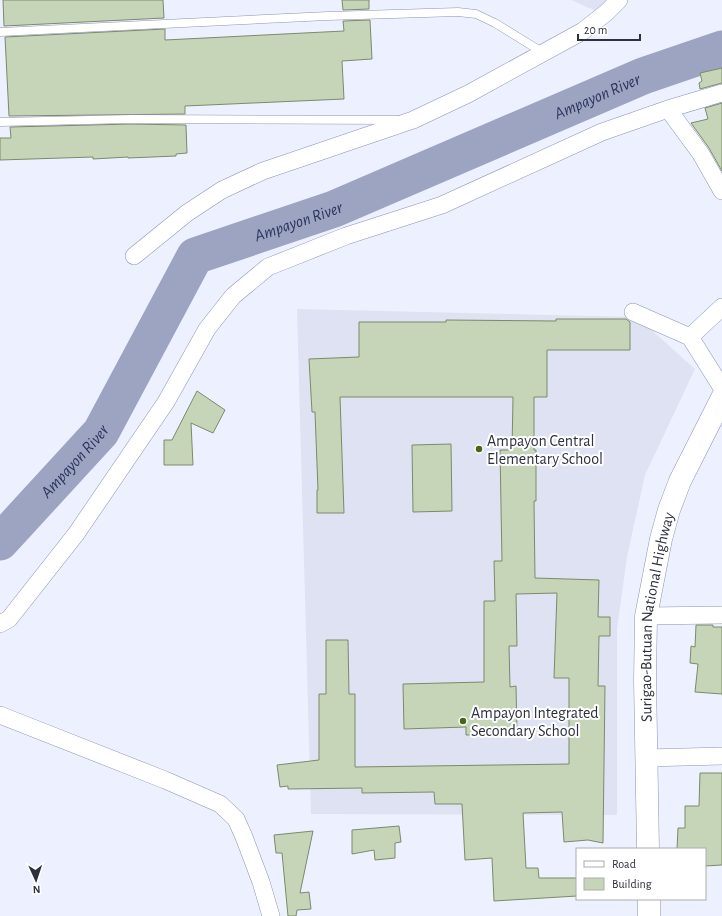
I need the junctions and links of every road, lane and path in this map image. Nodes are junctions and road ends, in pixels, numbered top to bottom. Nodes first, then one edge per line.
1 (619, 0) edge
2 (0, 32) edge
3 (542, 52) junction
4 (722, 93) edge
5 (668, 109) junction
6 (413, 120) junction
7 (0, 122) edge
8 (722, 191) edge
9 (134, 256) dead end
10 (722, 307) edge
11 (634, 312) dead end
12 (690, 337) junction
13 (722, 388) edge
14 (722, 398) edge
15 (722, 615) edge
16 (646, 616) junction
17 (0, 624) edge
18 (0, 715) edge
19 (722, 756) edge
20 (647, 758) junction
21 (648, 848) edge
22 (649, 900) edge
23 (271, 916) edge
24 (649, 916) edge

1 - 3 street
2 - 3 lane
3 - 6 street
4 - 5 street
5 - 8 street
5 - 17 street
6 - 7 lane
6 - 9 street
10 - 12 street
11 - 12 street
12 - 13 street
14 - 16 highway, Surigao-Butuan National Highway
15 - 16 street
16 - 20 highway, Surigao-Butuan National Highway
18 - 23 street
19 - 20 street
20 - 21 highway, Surigao-Butuan National Highway
22 - 24 highway

